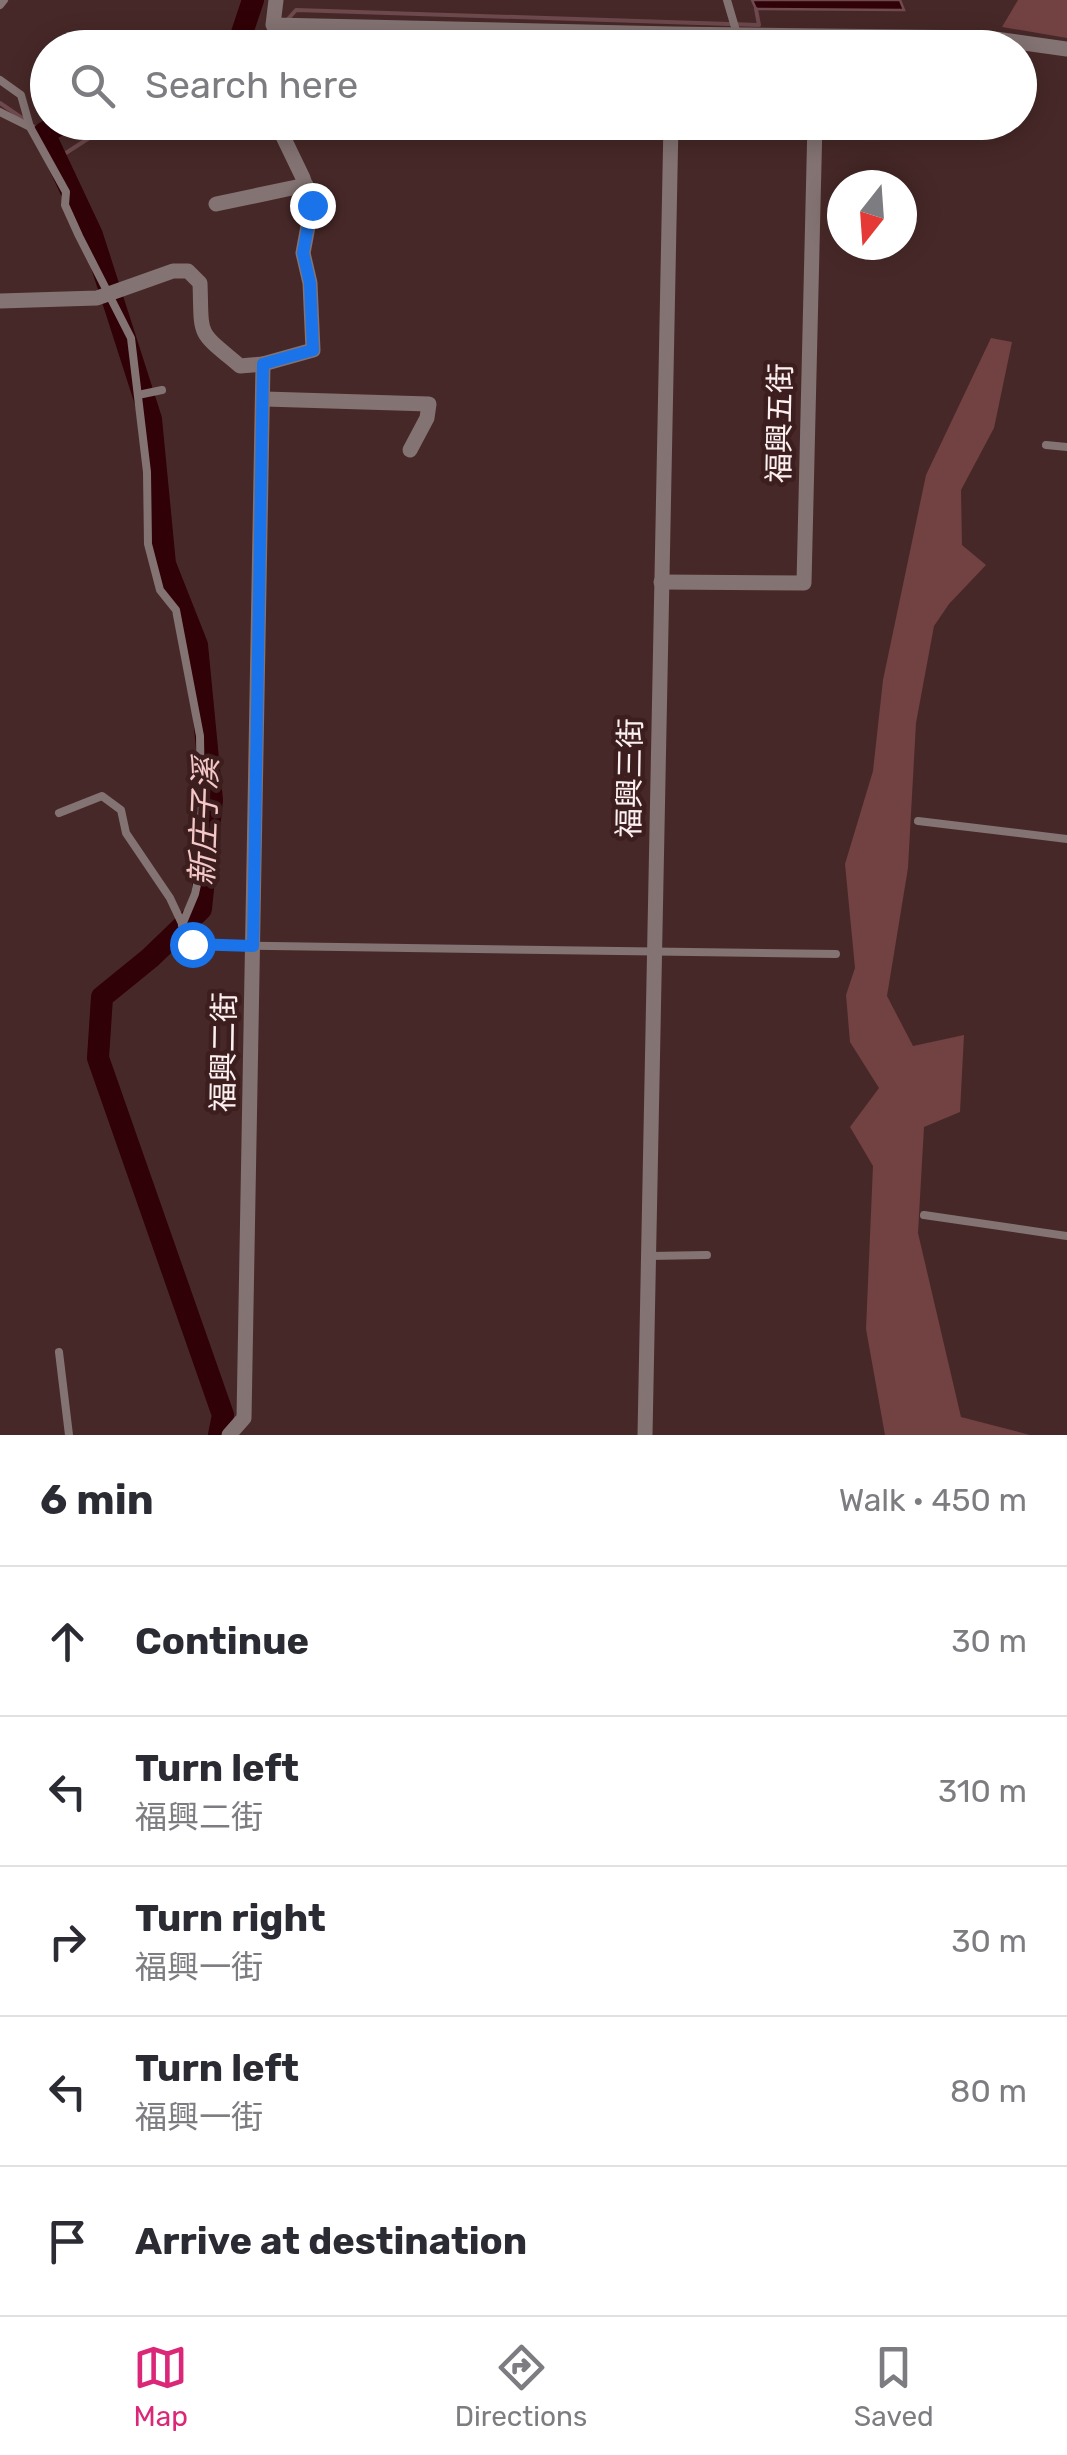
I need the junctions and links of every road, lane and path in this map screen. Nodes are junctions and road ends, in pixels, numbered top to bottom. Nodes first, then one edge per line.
1 (276, 0) edge
2 (726, 0) edge
3 (735, 27) junction
4 (276, 30) edge
5 (722, 30) edge
6 (751, 30) edge
7 (1037, 45) edge
8 (1067, 49) edge
9 (0, 80) edge
10 (0, 112) edge
11 (30, 128) joint
12 (37, 140) edge
13 (285, 140) edge
14 (671, 140) edge
15 (815, 140) edge
16 (306, 184) junction
17 (216, 204) dead end
18 (121, 292) junction
19 (0, 300) edge
20 (263, 364) junction
21 (162, 390) dead end
22 (138, 395) junction
23 (265, 399) junction
24 (1046, 444) dead end
25 (1067, 447) edge
26 (410, 450) dead end
27 (661, 582) junction
28 (59, 813) dead end
29 (918, 820) dead end
30 (1067, 840) edge
31 (182, 925) junction
32 (253, 946) junction
33 (654, 952) junction
34 (836, 954) dead end
35 (924, 1215) dead end
36 (1067, 1236) edge
37 (707, 1255) dead end
38 (649, 1256) junction
39 (59, 1352) dead end
40 (69, 1435) edge
41 (230, 1435) edge
42 (645, 1435) edge

1 - 4 street
2 - 3 lane
3 - 5 street
3 - 6 street
7 - 8 street
9 - 11 lane
10 - 11 lane
12 - 18 lane
13 - 16 street
14 - 27 street, 福興三街
15 - 27 street, 福興五街
16 - 17 street
16 - 20 street
18 - 19 street
18 - 20 street
18 - 22 lane
20 - 23 street, 福興二街
21 - 22 lane
22 - 31 lane
23 - 26 street
23 - 32 street, 福興二街
24 - 25 lane
27 - 33 street, 福興三街
28 - 31 lane
29 - 30 lane
31 - 32 lane
32 - 33 lane
32 - 41 street, 福興二街
33 - 34 lane
33 - 38 street, 福興三街
35 - 36 lane
37 - 38 lane
38 - 42 street, 福興三街
39 - 40 lane

